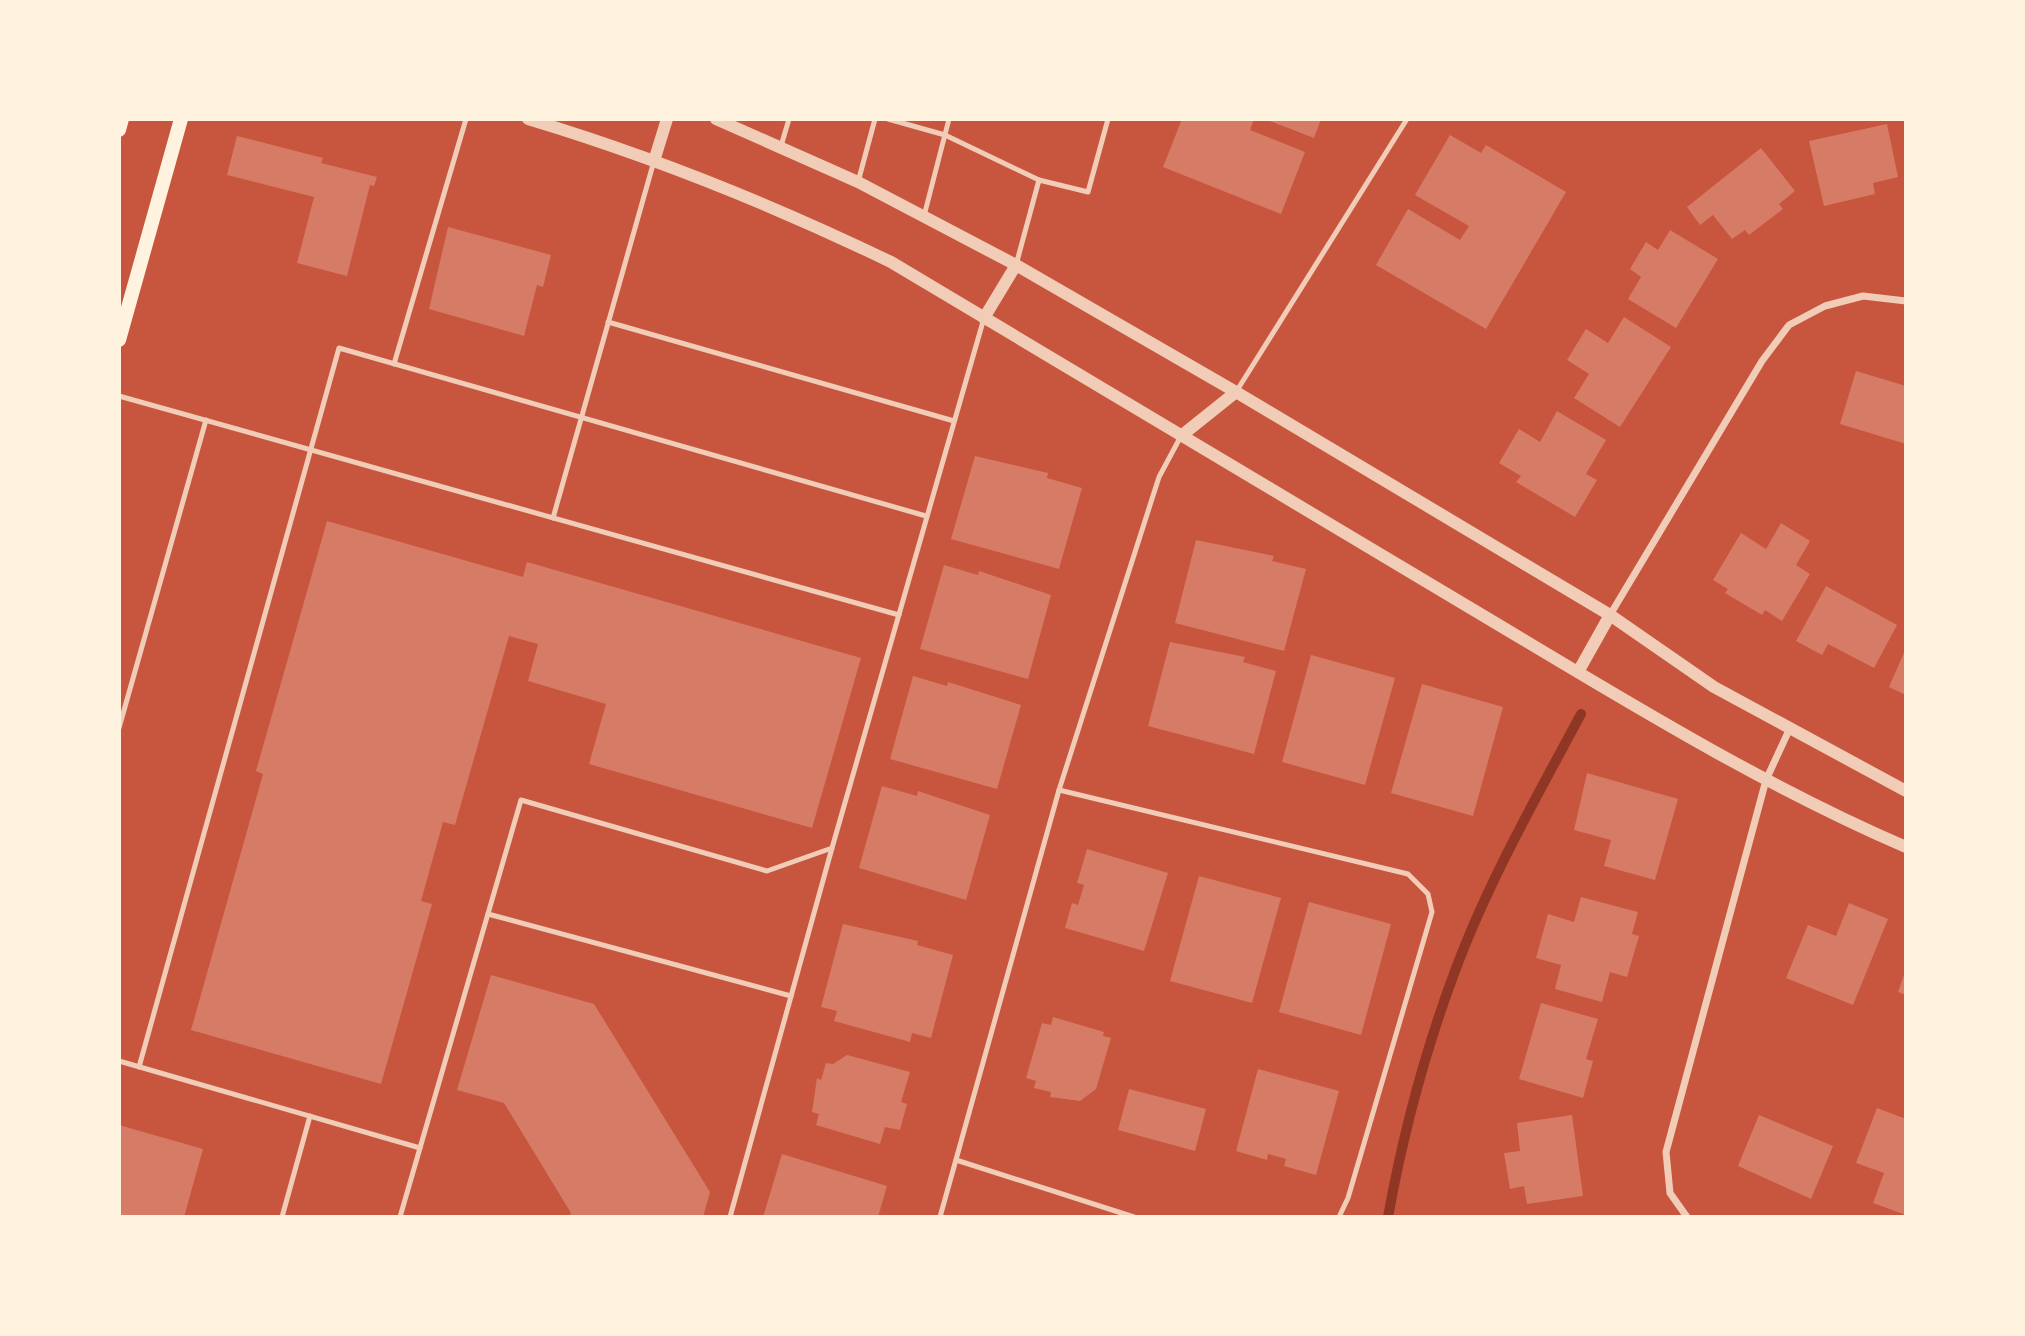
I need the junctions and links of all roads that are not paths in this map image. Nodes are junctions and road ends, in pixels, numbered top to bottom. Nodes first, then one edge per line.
1 (122, 119) edge
2 (181, 119) edge
3 (466, 119) edge
4 (528, 119) edge
5 (667, 119) edge
6 (716, 119) edge
7 (789, 119) edge
8 (875, 119) edge
9 (888, 119) edge
10 (949, 119) edge
11 (1108, 119) edge
12 (1407, 119) edge
13 (119, 130) edge
14 (945, 135) junction
15 (780, 147) junction
16 (654, 161) junction
17 (1039, 180) junction
18 (858, 182) junction
19 (924, 216) junction
20 (1016, 265) junction
21 (1906, 301) edge
22 (984, 318) junction
23 (608, 322) junction
24 (119, 340) edge
25 (394, 364) junction
26 (1236, 392) junction
27 (119, 396) edge
28 (581, 417) junction
29 (206, 420) junction
30 (954, 421) junction
31 (1181, 436) junction
32 (310, 449) junction
33 (926, 516) junction
34 (552, 517) junction
35 (899, 615) junction
36 (1610, 615) junction
37 (1578, 672) junction
38 (119, 727) edge
39 (1790, 728) junction
40 (1766, 780) junction
41 (1059, 790) junction
42 (1906, 791) edge
43 (1906, 847) edge
44 (832, 848) junction
45 (488, 914) junction
46 (791, 996) junction
47 (119, 1061) edge
48 (139, 1067) junction
49 (310, 1116) junction
50 (420, 1148) junction
51 (956, 1160) junction
52 (282, 1217) edge
53 (401, 1217) edge
54 (730, 1217) edge
55 (940, 1217) edge
56 (1134, 1217) edge
57 (1339, 1217) edge
58 (1687, 1217) edge

1 - 13 main road
2 - 24 main road
3 - 25 lane
4 - 16 street
5 - 16 street
6 - 15 street
7 - 15 lane
8 - 18 lane
9 - 14 lane
10 - 14 lane
11 - 17 lane
12 - 26 lane
14 - 17 lane
14 - 19 lane
15 - 18 street
16 - 22 street
16 - 23 lane
17 - 20 lane
18 - 19 street
19 - 20 street
20 - 22 street
20 - 26 street
21 - 36 street
22 - 30 lane
22 - 31 street
23 - 28 lane
23 - 30 lane
25 - 28 lane
25 - 32 lane
26 - 31 street
26 - 36 street
27 - 29 lane
28 - 33 lane
28 - 34 lane
29 - 32 lane
29 - 38 lane
30 - 33 lane
31 - 37 street
31 - 41 lane
32 - 34 lane
32 - 48 lane
33 - 35 lane
34 - 35 lane
35 - 44 lane
36 - 37 street
36 - 39 street
37 - 40 street
39 - 40 street
39 - 42 street
40 - 43 street
40 - 58 street
41 - 51 lane
41 - 57 lane
44 - 45 lane
44 - 46 lane
45 - 46 lane
45 - 50 lane
46 - 54 lane
47 - 48 lane
48 - 49 lane
49 - 50 lane
49 - 52 lane
50 - 53 lane
51 - 55 lane
51 - 56 lane

